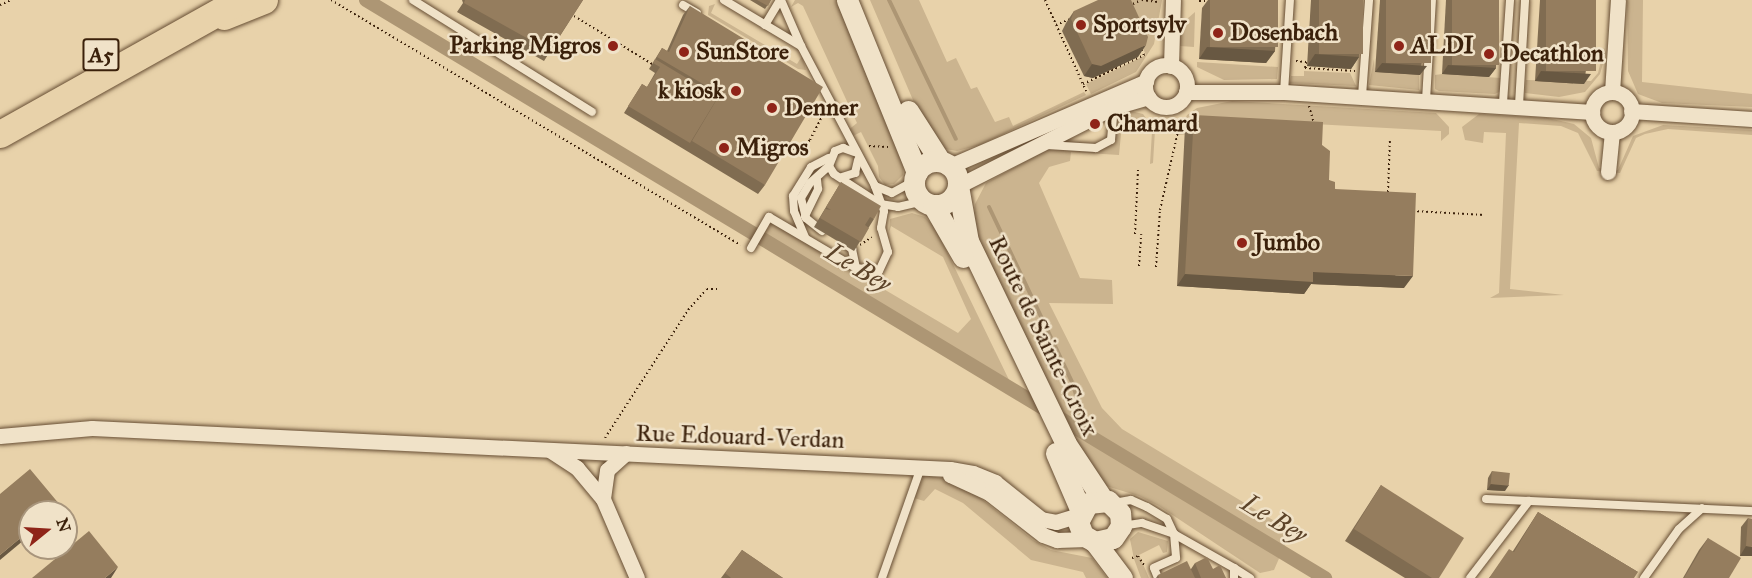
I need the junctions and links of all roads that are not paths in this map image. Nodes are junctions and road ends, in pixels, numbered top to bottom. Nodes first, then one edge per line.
1 (203, 0) edge
2 (240, 0) edge
3 (264, 0) edge
4 (413, 0) edge
5 (724, 0) edge
6 (781, 0) edge
7 (847, 0) edge
8 (858, 0) edge
9 (1290, 0) edge
10 (1369, 0) edge
11 (1432, 0) edge
12 (1510, 0) edge
13 (1525, 0) edge
14 (1618, 0) edge
15 (1168, 1) edge
16 (735, 3) edge
17 (683, 5) dead end
18 (703, 16) edge
19 (765, 25) junction
20 (178, 34) junction
21 (801, 46) junction
22 (1171, 66) junction
23 (810, 80) edge
24 (1146, 81) junction
25 (820, 86) junction
26 (1186, 92) junction
27 (1284, 92) junction
28 (1612, 92) junction
29 (1362, 96) junction
30 (1149, 97) junction
31 (1426, 100) junction
32 (1503, 103) junction
33 (1519, 105) junction
34 (1114, 106) junction
35 (1631, 111) junction
36 (592, 112) dead end
37 (1592, 112) junction
38 (0, 113) edge
39 (1752, 119) edge
40 (1612, 132) junction
41 (0, 134) edge
42 (1036, 144) junction
43 (830, 156) junction
44 (857, 156) junction
45 (945, 164) junction
46 (829, 166) junction
47 (1608, 171) dead end
48 (915, 176) junction
49 (842, 177) junction
50 (875, 186) junction
51 (958, 186) junction
52 (928, 203) junction
53 (882, 207) junction
54 (806, 238) junction
55 (751, 249) road end
56 (856, 268) junction
57 (1029, 382) junction
58 (0, 436) edge
59 (549, 449) junction
60 (626, 453) junction
61 (921, 467) junction
62 (603, 499) junction
63 (1486, 499) dead end
64 (1529, 501) junction
65 (1107, 502) junction
66 (1702, 508) junction
67 (1752, 511) edge
68 (1080, 513) junction
69 (1119, 530) junction
70 (1174, 534) junction
71 (1092, 541) junction
72 (1176, 558) junction
73 (1177, 567) edge
74 (1130, 568) edge
75 (1234, 568) junction
76 (637, 578) edge
77 (882, 578) edge
78 (1122, 578) edge
79 (1158, 578) edge
80 (1234, 578) edge
81 (1250, 578) edge
82 (1470, 578) edge
83 (1644, 578) edge

1 - 38 highway, A5
2 - 20 highway, A5
3 - 20 highway
4 - 36 lane
5 - 16 lane
6 - 19 lane
6 - 21 lane
7 - 48 main road
8 - 45 main road
9 - 27 lane
10 - 29 lane
11 - 31 lane
12 - 32 lane
13 - 33 lane
14 - 28 street
15 - 22 street
16 - 19 lane
17 - 18 lane
19 - 21 lane
20 - 41 highway, A5
21 - 25 lane
22 - 24 street
22 - 26 street
23 - 25 lane
24 - 30 street
24 - 45 street
25 - 44 lane
26 - 27 street
26 - 30 street
27 - 29 street
28 - 35 street
28 - 37 street
29 - 31 street
30 - 34 street
31 - 32 street
32 - 33 street
33 - 37 street
34 - 42 street
34 - 42 lane
35 - 39 street
35 - 40 street
37 - 40 street
40 - 47 street
42 - 51 street
43 - 44 lane
43 - 46 lane
43 - 54 lane
44 - 49 lane
44 - 50 lane
45 - 48 main road
45 - 51 main road
46 - 49 lane
46 - 56 lane
48 - 50 lane
48 - 52 main road
49 - 53 lane
50 - 53 lane
51 - 52 main road
51 - 57 main road, Route de Sainte-Croix
52 - 53 lane
52 - 57 main road, Route de Sainte-Croix
53 - 56 lane
54 - 55 lane
54 - 56 lane
57 - 65 main road, Route de Sainte-Croix
57 - 68 main road, Route de Sainte-Croix
58 - 59 street
59 - 60 street
59 - 62 street
60 - 61 street, Rue Edouard-Verdan
60 - 62 street, Rue Edouard-Verdan
61 - 68 street
61 - 71 street
61 - 77 lane
62 - 76 street
63 - 64 lane
64 - 66 lane
64 - 82 lane
65 - 68 main road
65 - 69 main road
65 - 70 lane
66 - 67 lane
66 - 83 lane
68 - 71 main road
69 - 70 lane
69 - 71 main road
69 - 74 main road
70 - 72 lane
70 - 75 lane
71 - 78 main road
72 - 73 lane
72 - 79 lane
75 - 80 lane
75 - 81 lane

